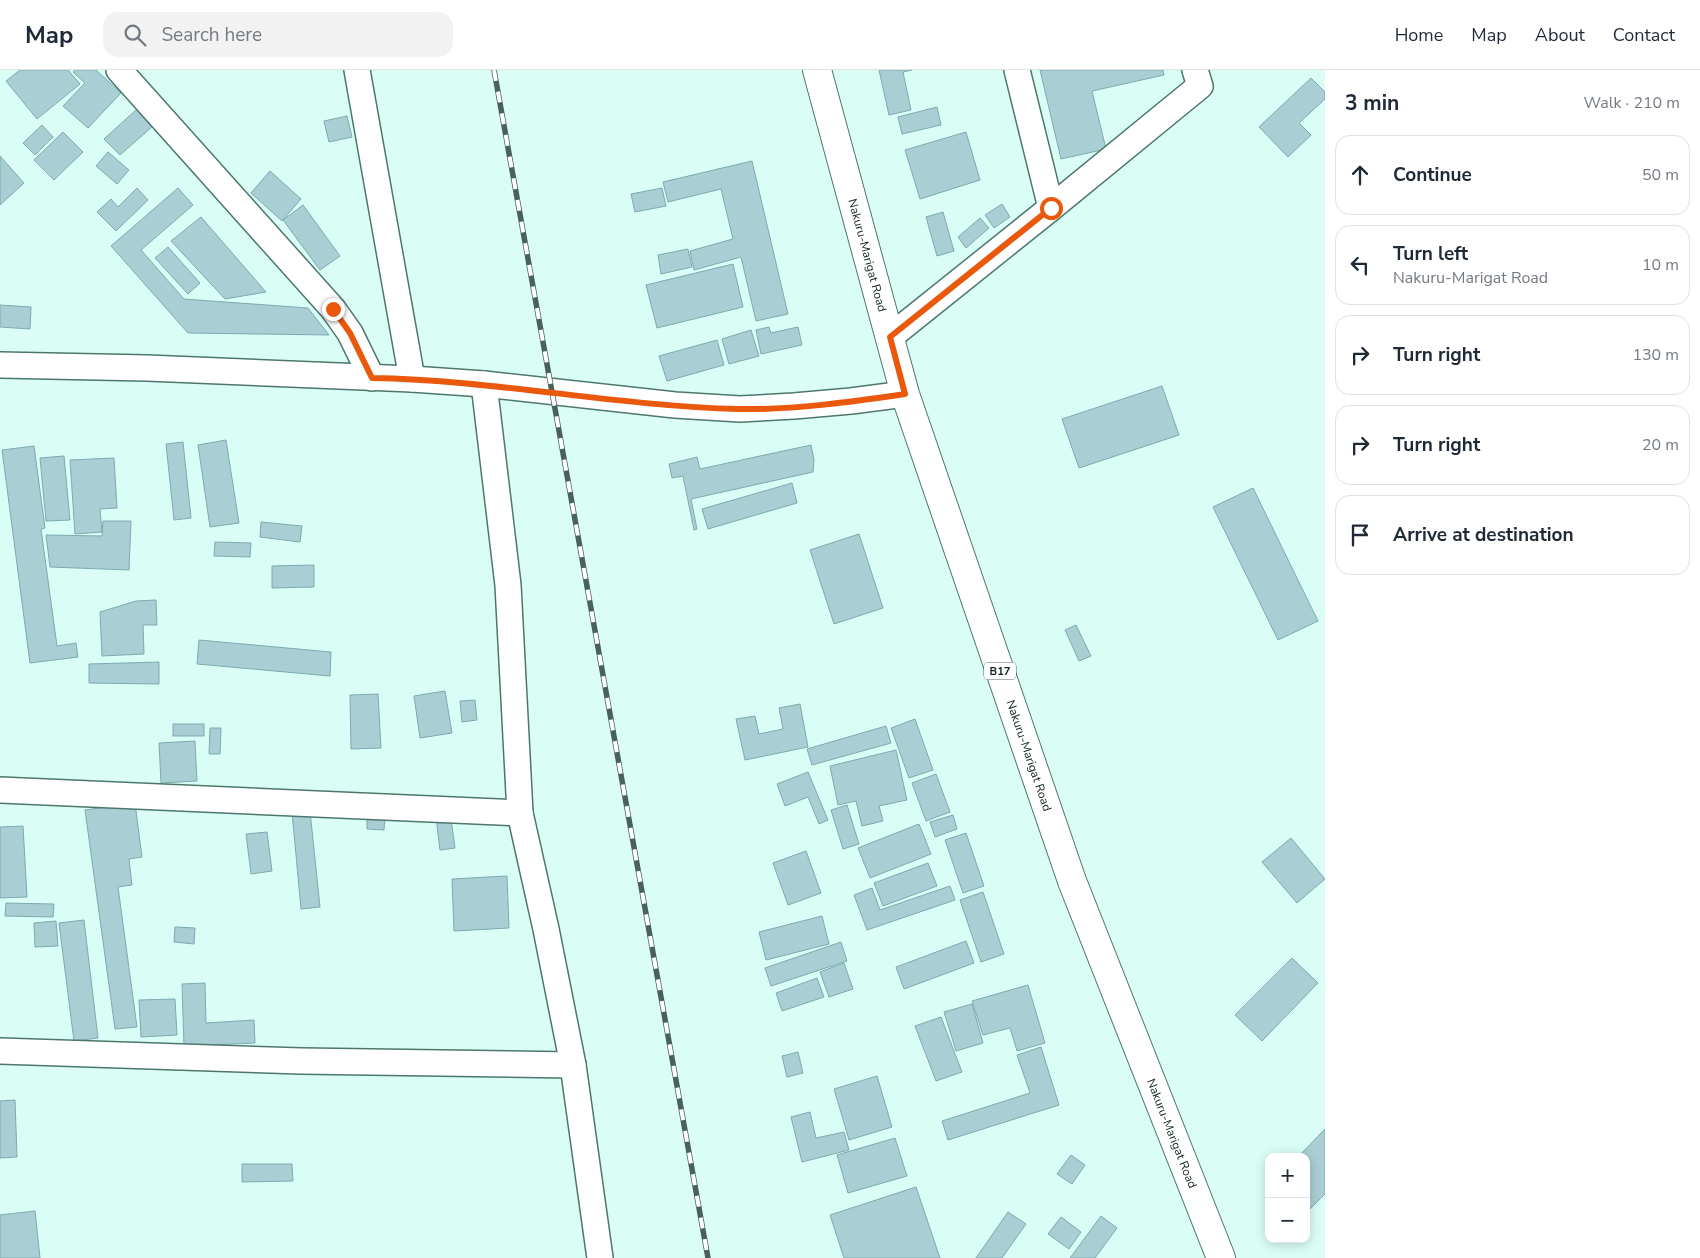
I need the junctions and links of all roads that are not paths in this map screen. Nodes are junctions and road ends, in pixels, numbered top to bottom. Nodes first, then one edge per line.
1 (119, 70) edge
2 (357, 70) edge
3 (817, 70) edge
4 (1017, 70) edge
5 (1204, 75) edge
6 (1051, 208) junction
7 (890, 337) junction
8 (0, 365) edge
9 (372, 378) junction
10 (412, 378) junction
11 (484, 384) junction
12 (905, 394) junction
13 (0, 790) edge
14 (520, 813) junction
15 (0, 1051) edge
16 (573, 1065) junction
17 (600, 1258) edge
18 (1221, 1258) edge

1 - 9 street
2 - 10 street
3 - 7 main road, Nakuru-Marigat Road / B17
4 - 6 street
5 - 6 street
6 - 7 street
7 - 12 main road, Nakuru-Marigat Road / B17
8 - 9 street
9 - 10 street
10 - 11 street
11 - 12 street
11 - 14 street
12 - 18 main road, Nakuru-Marigat Road / B17
13 - 14 street
14 - 16 street
15 - 16 street
16 - 17 street

